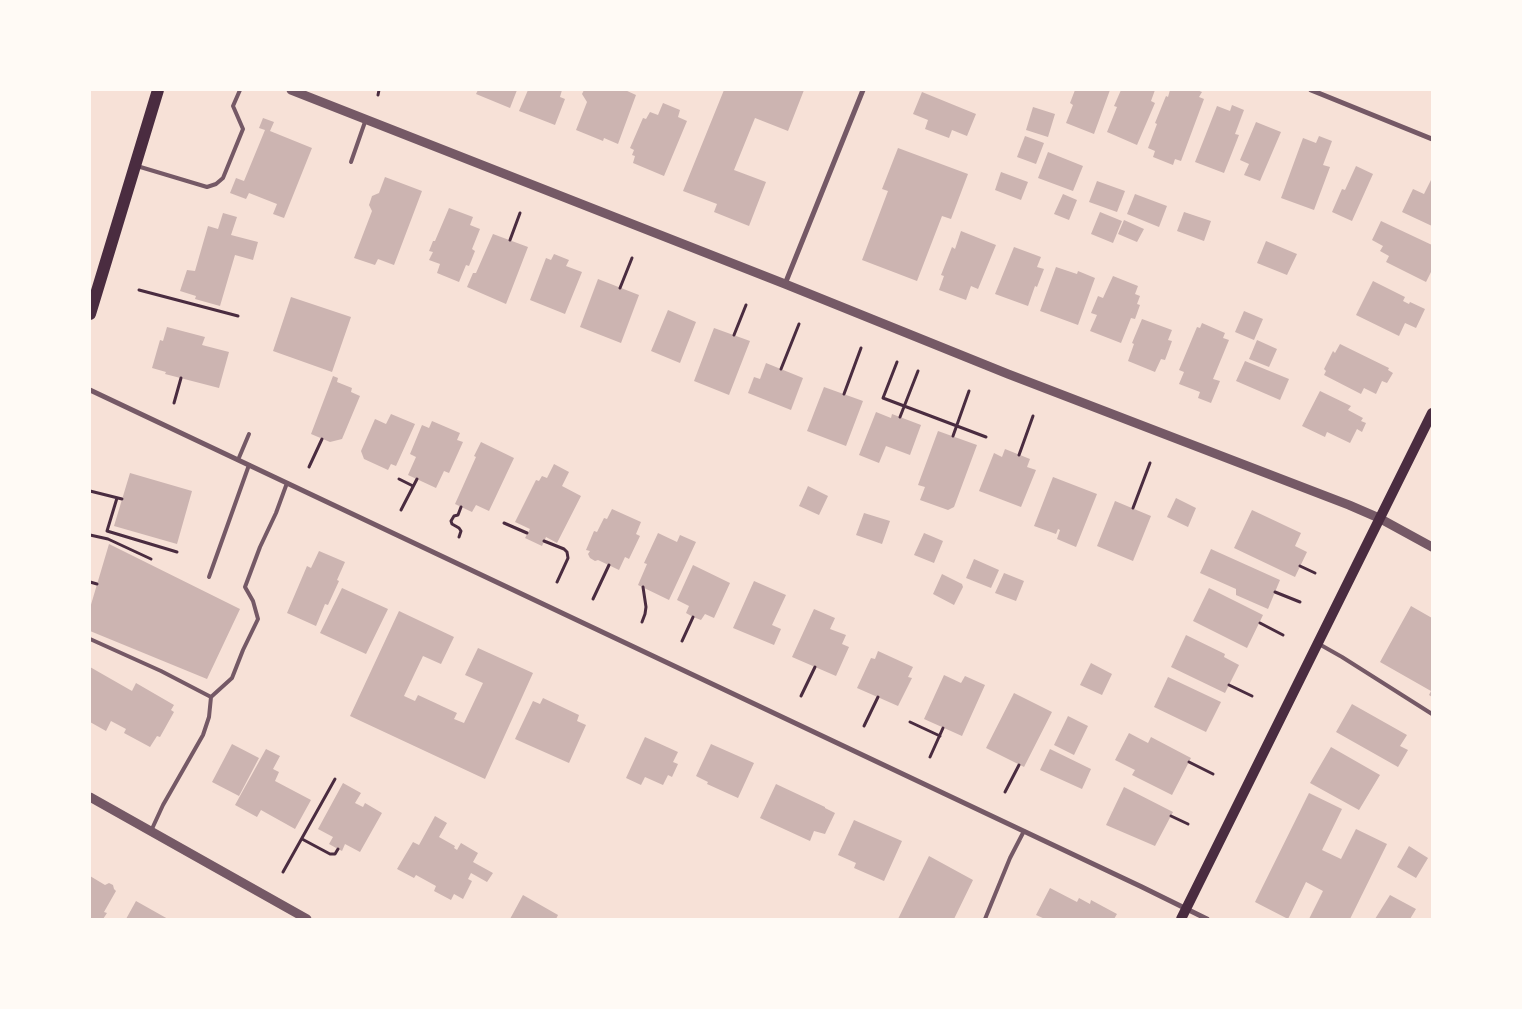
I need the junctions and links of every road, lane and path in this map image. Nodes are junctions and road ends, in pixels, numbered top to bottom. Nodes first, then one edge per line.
1 (158, 90) edge
2 (240, 90) edge
3 (291, 90) edge
4 (379, 90) edge
5 (864, 90) edge
6 (1311, 90) edge
7 (378, 95) dead end
8 (366, 120) junction
9 (1432, 139) edge
10 (351, 162) dead end
11 (135, 165) junction
12 (520, 213) dead end
13 (510, 240) dead end
14 (632, 258) dead end
15 (785, 284) junction
16 (620, 288) dead end
17 (139, 290) dead end
18 (746, 304) dead end
19 (90, 314) edge
20 (238, 316) dead end
21 (799, 324) dead end
22 (734, 335) dead end
23 (861, 348) dead end
24 (897, 362) dead end
25 (781, 369) dead end
26 (918, 371) dead end
27 (180, 378) dead end
28 (90, 390) edge
29 (969, 391) dead end
30 (844, 394) dead end
31 (174, 404) dead end
32 (904, 406) junction
33 (1432, 414) edge
34 (1033, 416) dead end
35 (900, 417) dead end
36 (957, 426) junction
37 (250, 434) dead end
38 (953, 436) dead end
39 (986, 436) dead end
40 (322, 439) dead end
41 (1019, 455) dead end
42 (238, 460) junction
43 (1150, 463) dead end
44 (249, 465) junction
45 (309, 467) dead end
46 (399, 479) dead end
47 (416, 479) dead end
48 (287, 483) junction
49 (413, 486) junction
50 (90, 490) edge
51 (117, 498) junction
52 (122, 500) dead end
53 (461, 507) dead end
54 (1133, 508) dead end
55 (401, 510) dead end
56 (1380, 518) junction
57 (504, 523) dead end
58 (527, 533) dead end
59 (90, 535) edge
60 (459, 537) dead end
61 (544, 541) dead end
62 (1432, 548) edge
63 (178, 552) dead end
64 (151, 559) dead end
65 (609, 565) dead end
66 (1300, 566) dead end
67 (1315, 572) dead end
68 (209, 577) dead end
69 (90, 582) edge
70 (557, 582) dead end
71 (97, 584) dead end
72 (643, 587) dead end
73 (1275, 592) dead end
74 (594, 600) dead end
75 (1300, 602) dead end
76 (693, 617) dead end
77 (642, 622) dead end
78 (1260, 623) dead end
79 (1283, 634) dead end
80 (90, 639) edge
81 (682, 641) dead end
82 (1317, 643) junction
83 (815, 667) dead end
84 (1229, 685) dead end
85 (801, 696) dead end
86 (1252, 696) dead end
87 (211, 697) junction
88 (878, 697) dead end
89 (1432, 714) edge
90 (910, 722) dead end
91 (864, 726) dead end
92 (943, 728) dead end
93 (940, 736) junction
94 (930, 757) dead end
95 (1189, 762) dead end
96 (1019, 764) dead end
97 (1213, 774) dead end
98 (334, 779) dead end
99 (1005, 792) dead end
100 (90, 797) edge
101 (1170, 816) dead end
102 (1188, 824) dead end
103 (151, 831) junction
104 (1024, 831) junction
105 (302, 839) junction
106 (338, 849) dead end
107 (284, 872) dead end
108 (1186, 908) junction
109 (308, 919) edge
110 (985, 919) edge
111 (1181, 919) edge
112 (1207, 919) edge

1 - 11 main road
2 - 11 lane
3 - 8 street
4 - 7 path
5 - 15 street
6 - 9 street
8 - 10 lane
8 - 15 street
11 - 19 main road
12 - 13 path
14 - 16 path
15 - 56 street
17 - 20 path
18 - 22 path
21 - 25 path
23 - 30 path
24 - 32 path
26 - 32 path
27 - 31 path
28 - 42 street
29 - 36 path
32 - 35 path
32 - 36 path
33 - 56 main road
34 - 41 path
36 - 38 path
36 - 39 path
37 - 42 lane
40 - 45 path
42 - 44 street
43 - 54 path
44 - 48 street
44 - 68 lane
46 - 49 path
47 - 49 path
48 - 87 lane
48 - 104 street
49 - 55 path
50 - 51 path
51 - 52 path
51 - 63 path
53 - 60 path
56 - 62 street
56 - 82 main road
57 - 58 path
59 - 64 path
61 - 70 path
65 - 74 path
66 - 67 path
69 - 71 path
72 - 77 path
73 - 75 path
76 - 81 path
78 - 79 path
80 - 87 lane
82 - 89 lane
82 - 108 main road
83 - 85 path
84 - 86 path
87 - 103 lane
88 - 91 path
90 - 93 path
92 - 93 path
93 - 94 path
95 - 97 path
96 - 99 path
98 - 105 path
100 - 103 street
101 - 102 path
103 - 109 street
104 - 108 street
104 - 110 lane
105 - 106 path
105 - 107 path
108 - 111 main road
108 - 112 street

